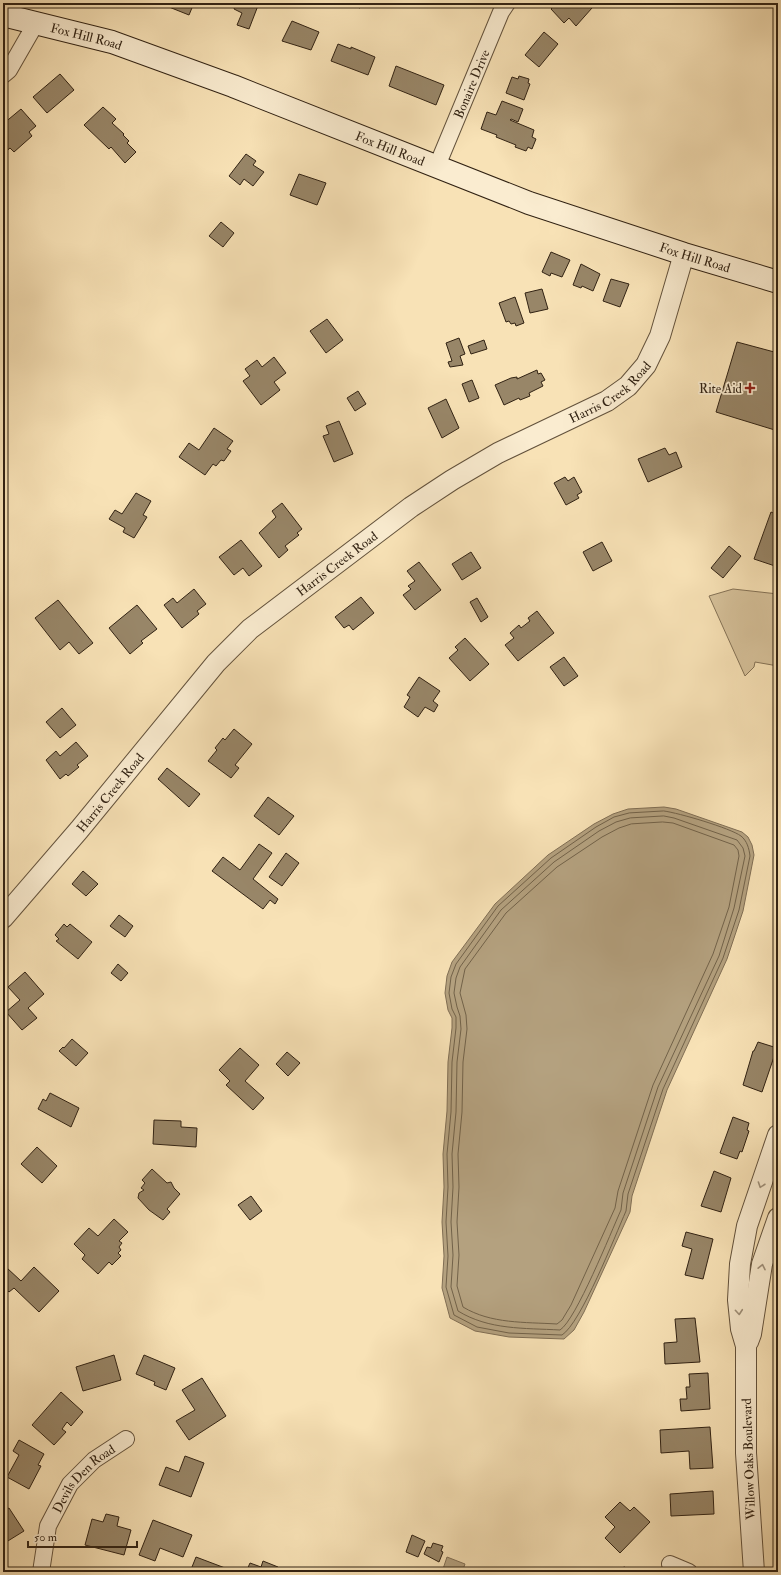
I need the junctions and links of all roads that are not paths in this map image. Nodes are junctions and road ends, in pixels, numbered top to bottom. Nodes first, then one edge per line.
1 (507, 3) edge
2 (3, 15) edge
3 (36, 23) junction
4 (3, 75) edge
5 (437, 166) junction
6 (684, 254) junction
7 (778, 282) edge
8 (3, 918) edge
9 (777, 1139) edge
10 (778, 1218) edge
11 (746, 1346) junction
12 (126, 1439) dead end
13 (670, 1564) dead end
14 (41, 1572) edge
15 (689, 1572) edge
16 (754, 1572) edge

1 - 5 street, Bonaire Drive
2 - 3 main road, Fox Hill Road
3 - 4 street
3 - 5 main road, Fox Hill Road
5 - 6 main road, Fox Hill Road
6 - 7 main road, Fox Hill Road
6 - 8 street, Harris Creek Road
9 -> 11 street, Willow Oaks Boulevard
11 -> 10 street, Willow Oaks Boulevard
11 - 16 street, Willow Oaks Boulevard
12 - 14 street, Devils Den Road
13 - 15 street

